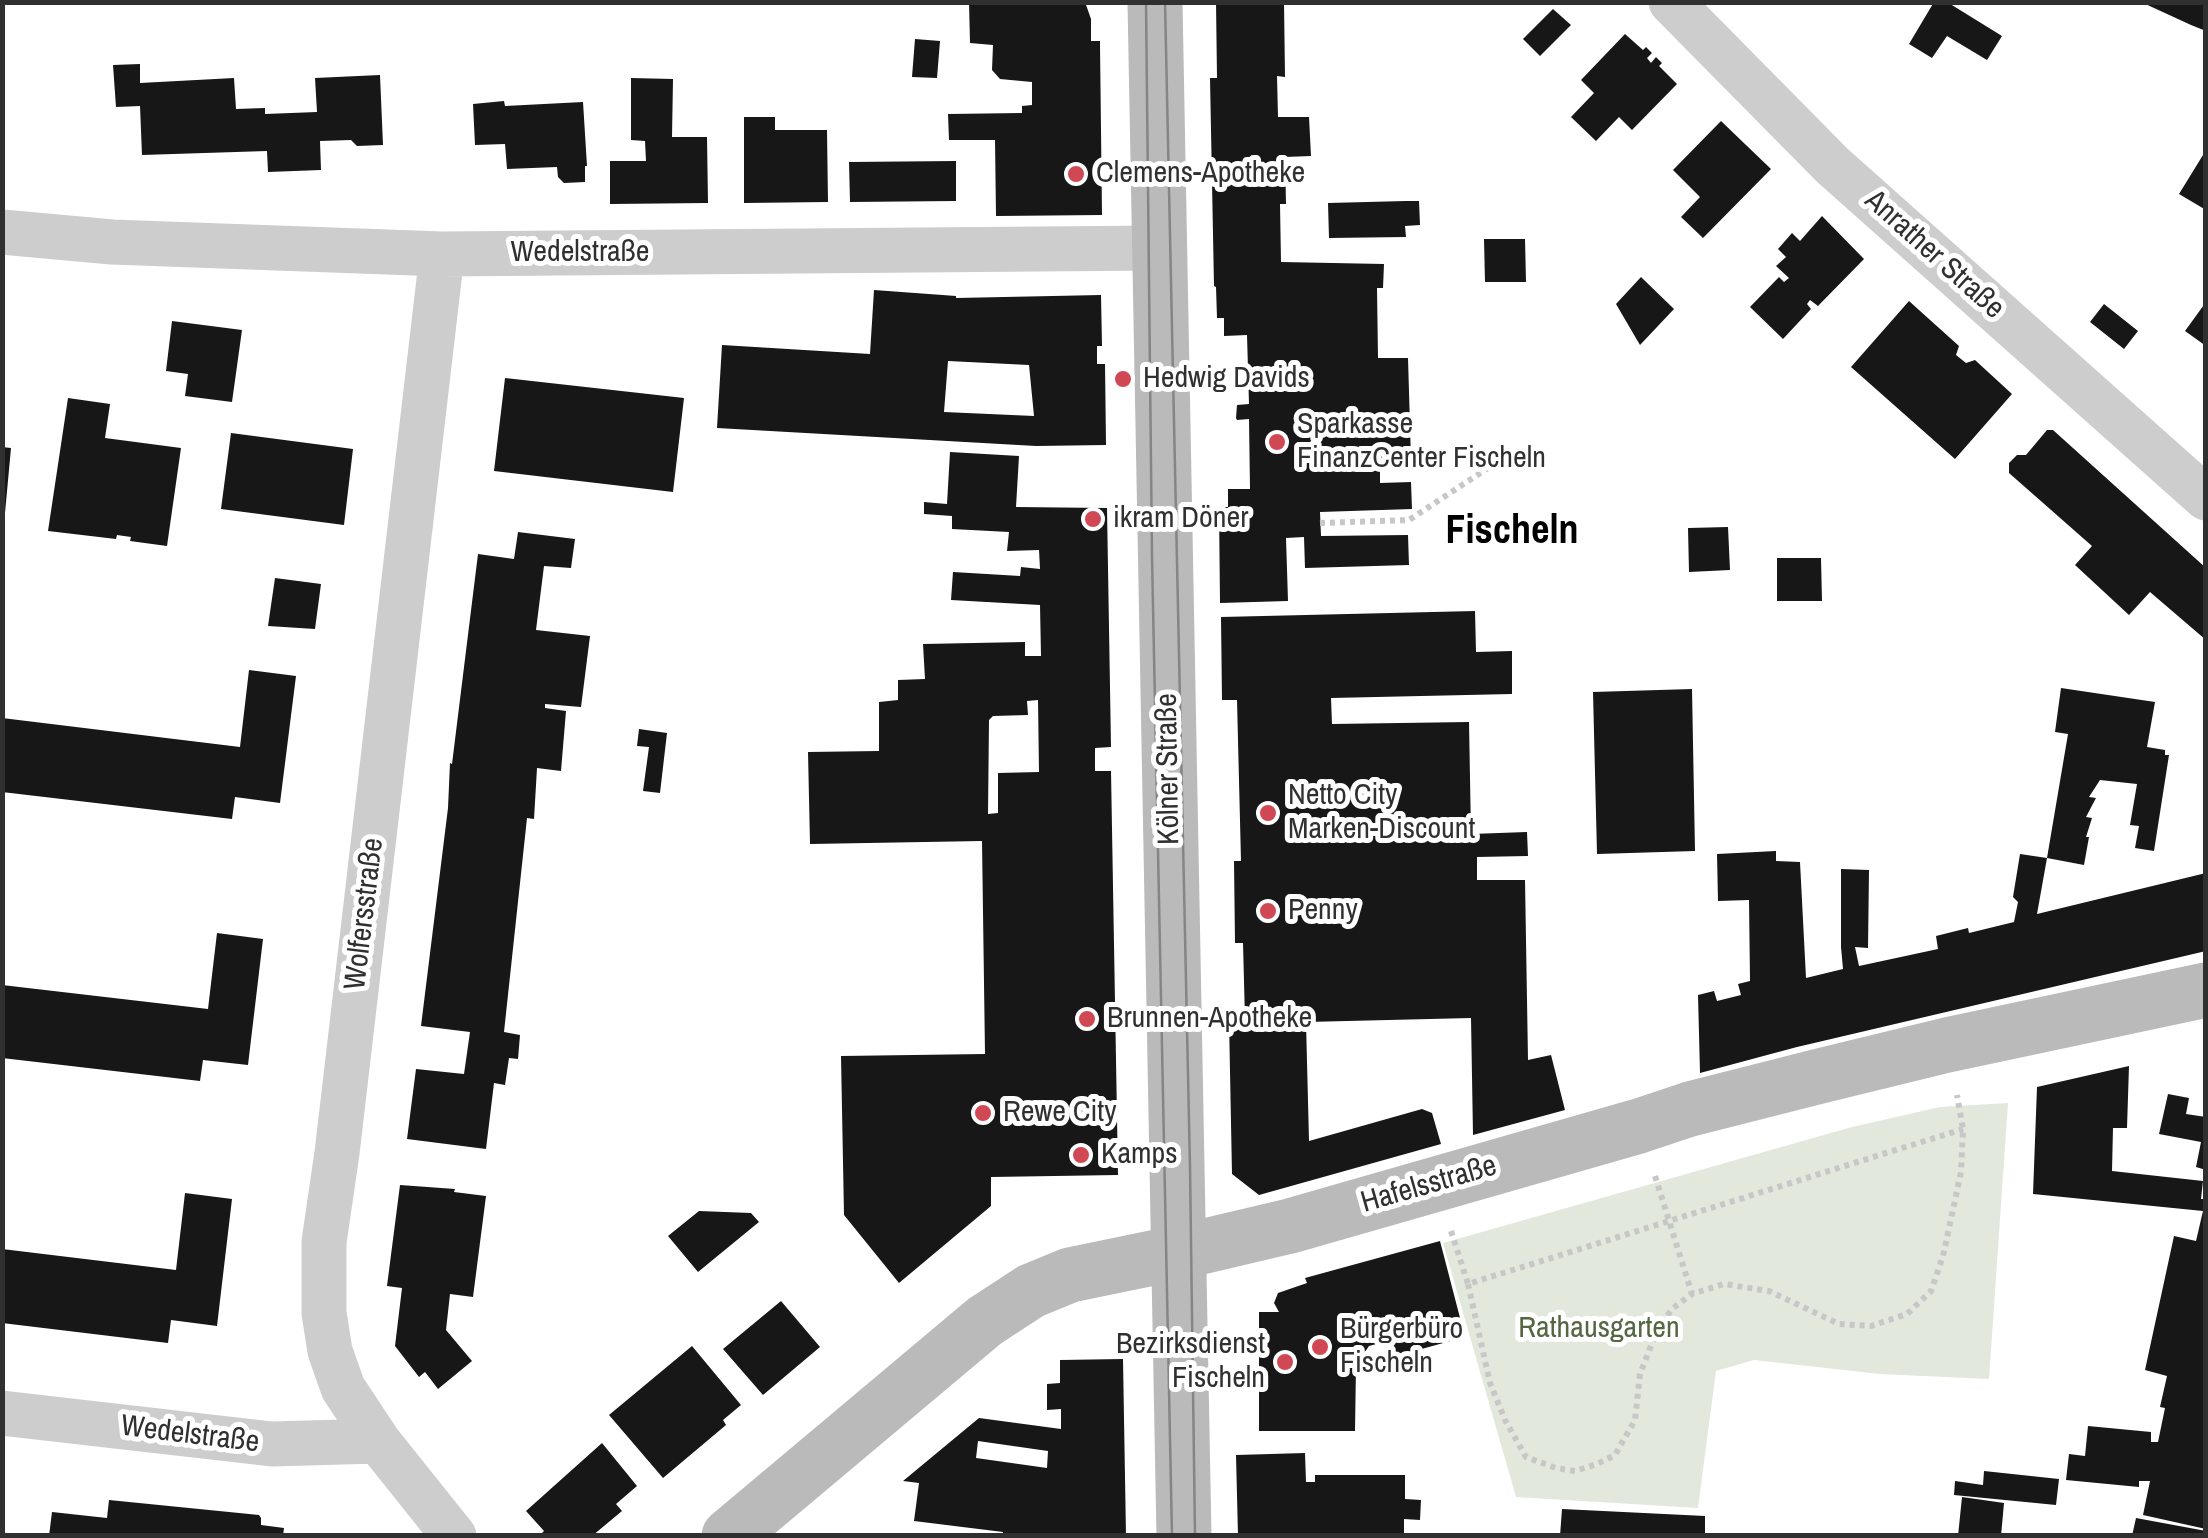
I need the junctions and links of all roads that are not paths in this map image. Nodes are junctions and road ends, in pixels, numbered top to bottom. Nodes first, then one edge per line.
1 (1155, 2) edge
2 (1672, 2) edge
3 (2, 232) edge
4 (1159, 248) junction
5 (442, 254) junction
6 (2206, 498) edge
7 (2206, 990) edge
8 (1178, 1252) junction
9 (2, 1413) edge
10 (378, 1441) junction
11 (454, 1536) edge
12 (729, 1536) edge
13 (1184, 1536) edge

1 - 4 main road, Kölner Straße
2 - 6 street, Anrather Straße
3 - 5 street, Wedelstraße
4 - 5 street, Wedelstraße
4 - 8 main road, Kölner Straße
5 - 10 street, Wolfersstraße
7 - 8 main road, Hafelsstraße
8 - 12 main road, Hafelsstraße
8 - 13 main road, Kölner Straße
9 - 10 street, Wedelstraße
10 - 11 street, Wolfersstraße

